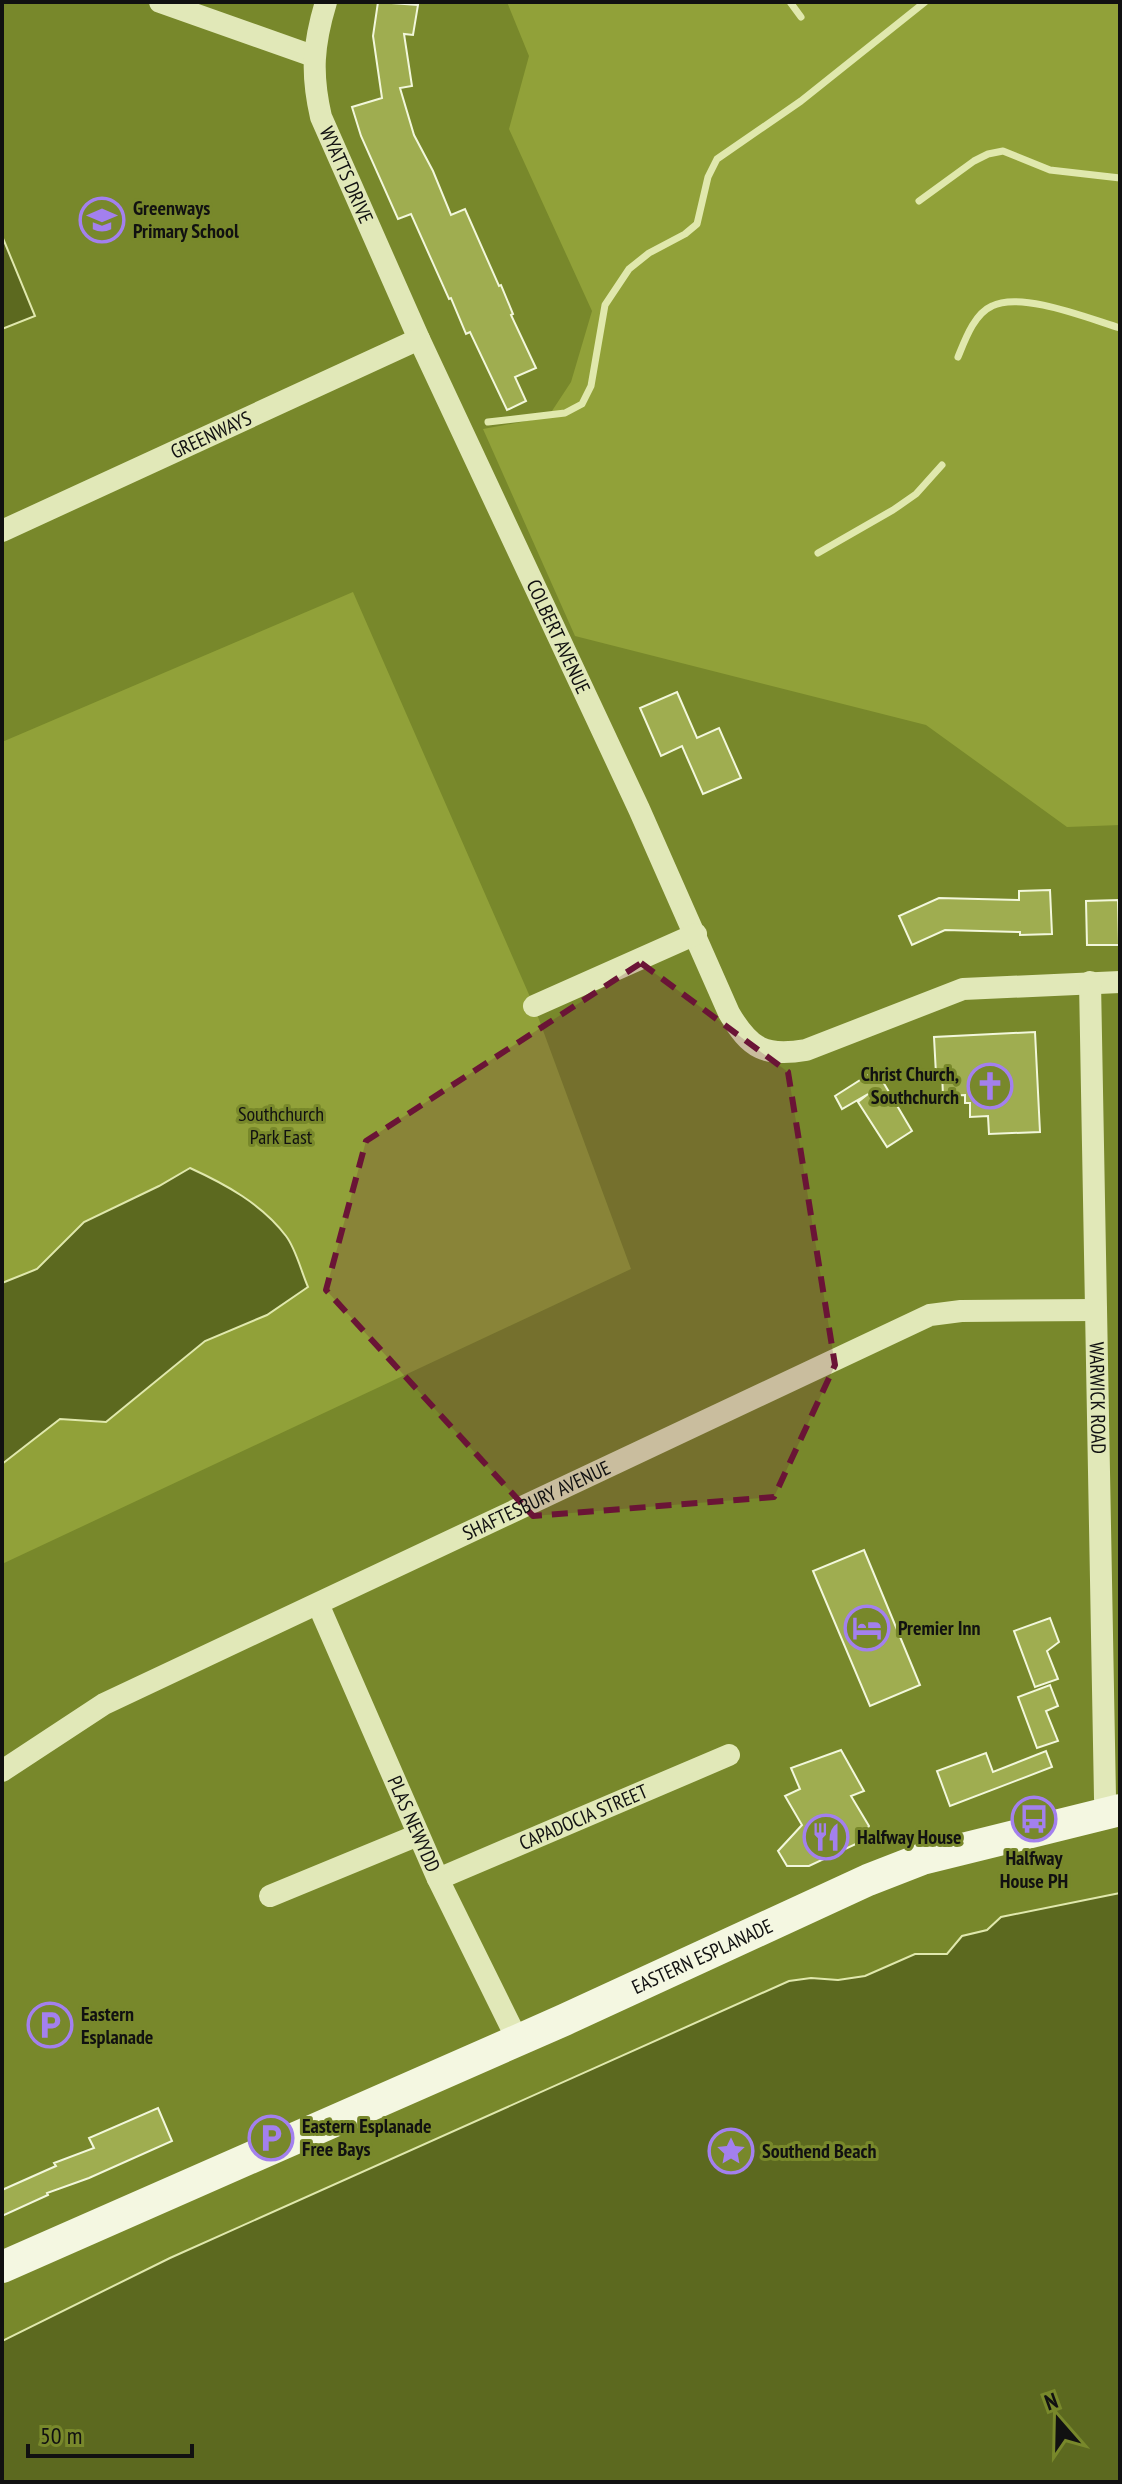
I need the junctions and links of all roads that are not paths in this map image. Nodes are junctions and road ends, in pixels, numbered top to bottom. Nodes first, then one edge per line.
1 (160, 2) edge
2 (326, 2) edge
3 (313, 56) junction
4 (419, 339) junction
5 (2, 531) edge
6 (696, 934) junction
7 (1090, 982) junction
8 (1120, 982) edge
9 (534, 1006) dead end
10 (1096, 1310) junction
11 (318, 1604) junction
12 (729, 1755) dead end
13 (2, 1771) edge
14 (1114, 1812) edge
15 (418, 1835) junction
16 (261, 1875) dead end
17 (438, 1879) junction
18 (518, 2041) junction
19 (2, 2267) edge

1 - 3 street
2 - 3 street, WYATTS DRIVE
3 - 4 street, WYATTS DRIVE
4 - 5 street, GREENWAYS
4 - 6 street, COLBERT AVENUE
6 - 7 street, COLBERT AVENUE
6 - 9 street
7 - 8 street, COLBERT AVENUE
7 - 10 street, WARWICK ROAD
10 - 11 street, SHAFTESBURY AVENUE
10 - 14 street, WARWICK ROAD
11 - 13 street, SHAFTESBURY AVENUE
11 - 15 street, PLAS NEWYDD
12 - 17 street, CAPADOCIA STREET
14 - 18 main road, EASTERN ESPLANADE
15 - 16 street
15 - 17 street, PLAS NEWYDD
17 - 18 street, PLAS NEWYDD
18 - 19 main road, EASTERN ESPLANADE

